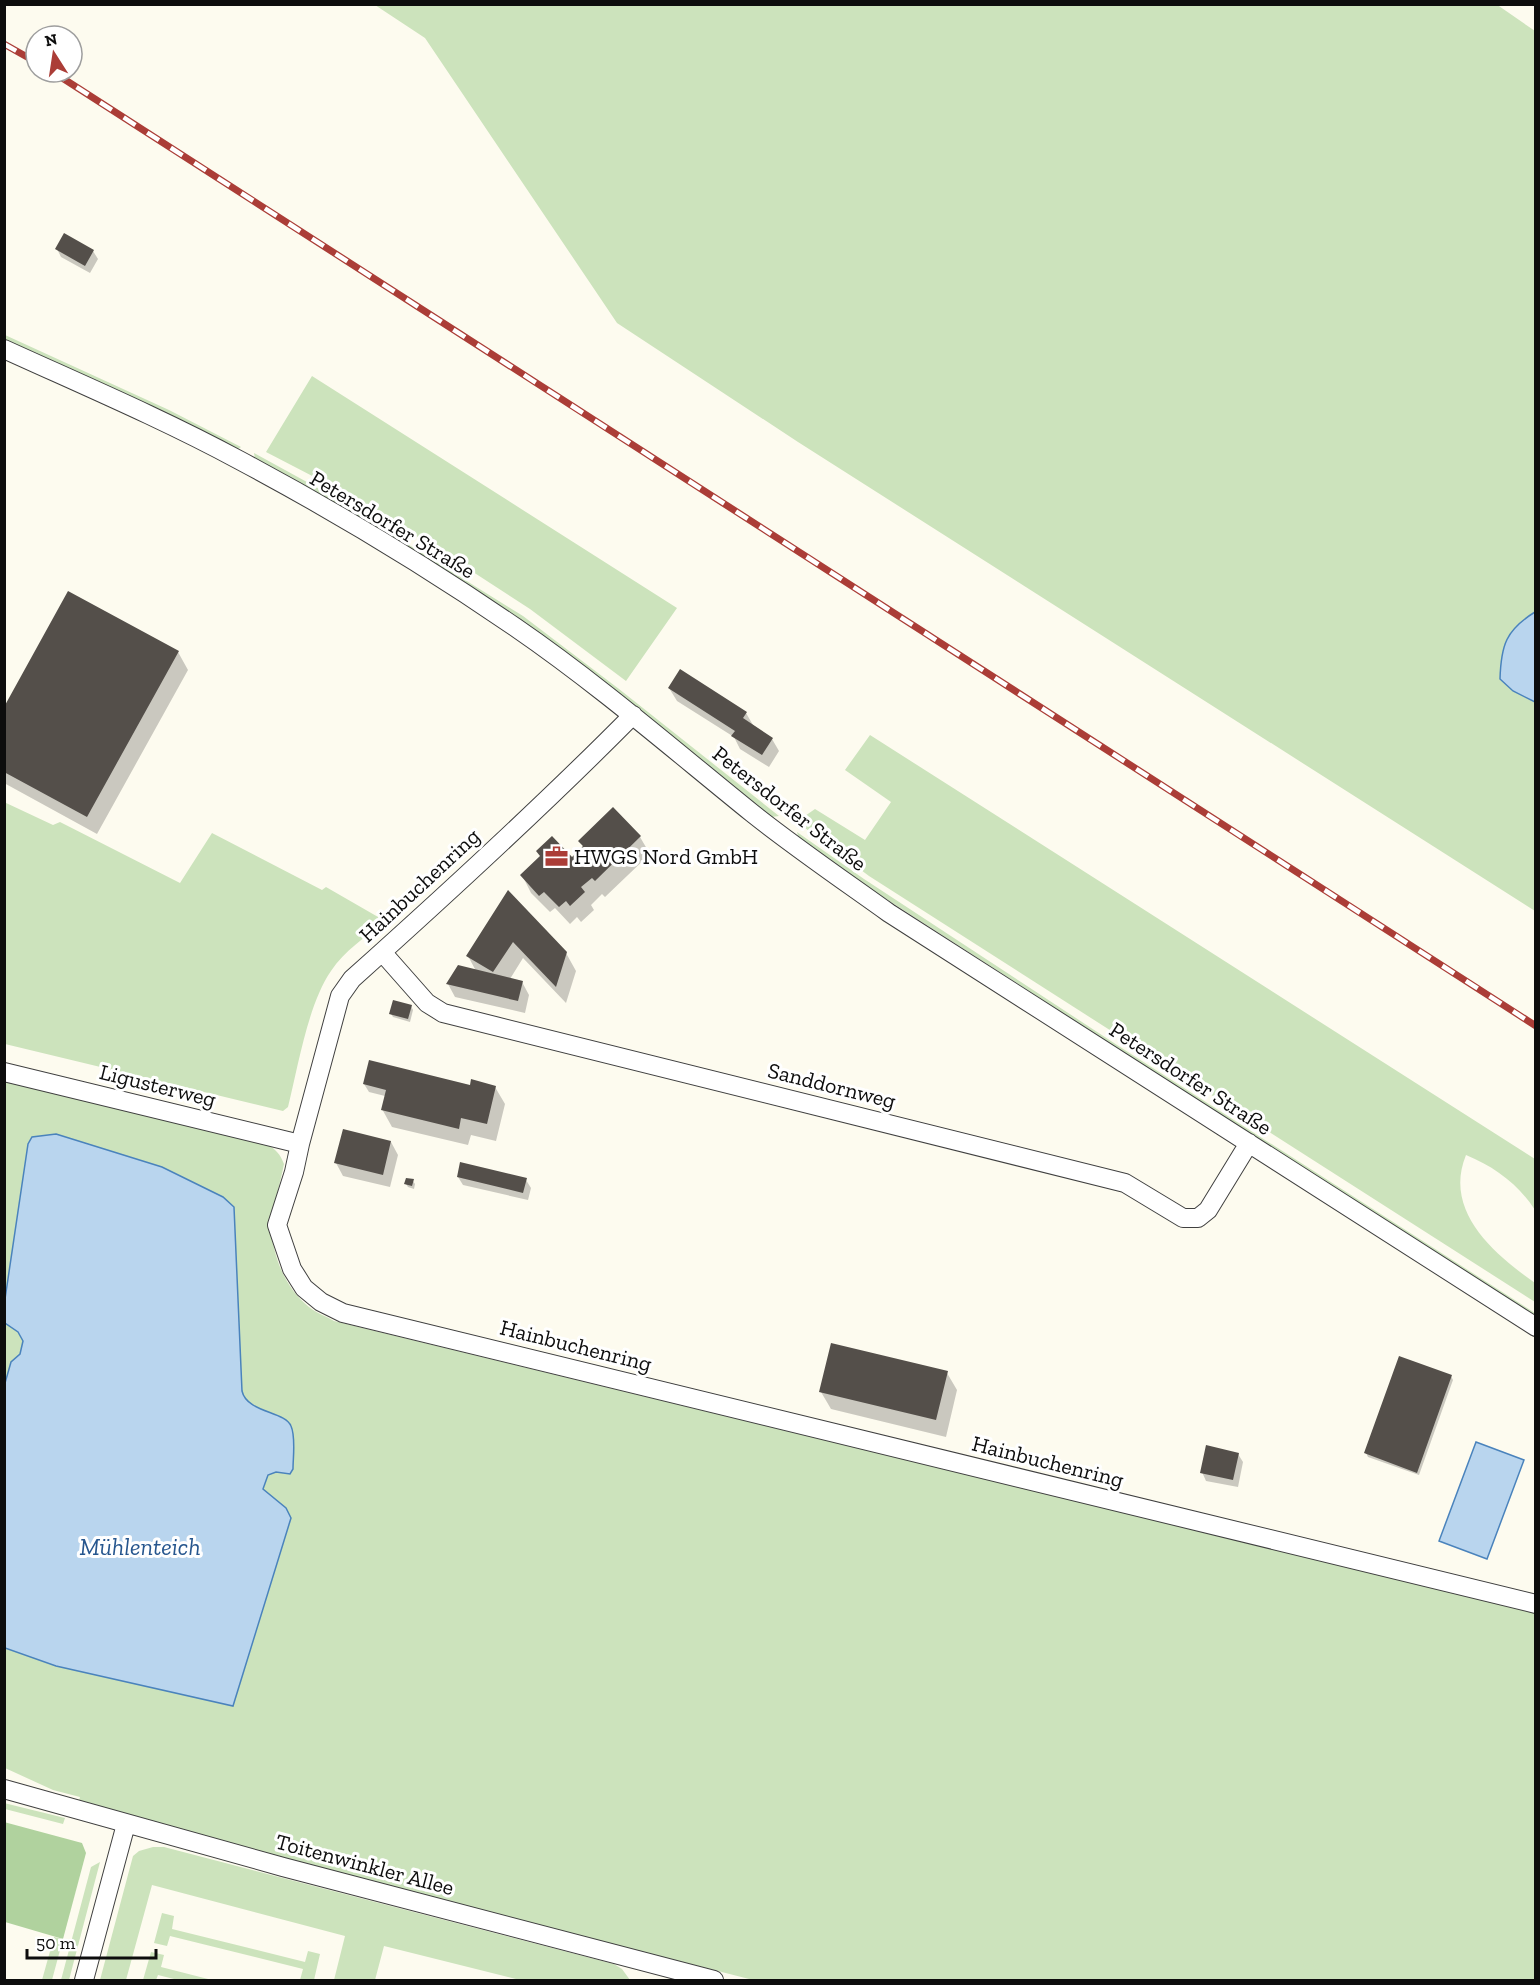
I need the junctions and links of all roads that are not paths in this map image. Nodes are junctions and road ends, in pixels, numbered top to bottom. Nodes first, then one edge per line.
1 (4, 348) edge
2 (633, 715) junction
3 (382, 952) junction
4 (4, 1072) edge
5 (1249, 1143) junction
6 (300, 1144) junction
7 (1536, 1327) edge
8 (1536, 1605) edge
9 (4, 1789) edge
10 (126, 1824) junction
11 (646, 1972) edge
12 (84, 1980) edge
13 (714, 1980) edge

1 - 2 street, Petersdorfer Straße
2 - 3 street, Hainbuchenring
2 - 5 street, Petersdorfer Straße
3 - 5 street, Sanddornweg
3 - 6 street, Hainbuchenring
4 - 6 street, Ligusterweg
5 - 7 street, Petersdorfer Straße
6 - 8 street, Hainbuchenring
9 - 10 street, Toitenwinkler Allee
10 - 11 street, Toitenwinkler Allee
10 - 12 street
11 - 13 street, Toitenwinkler Allee

